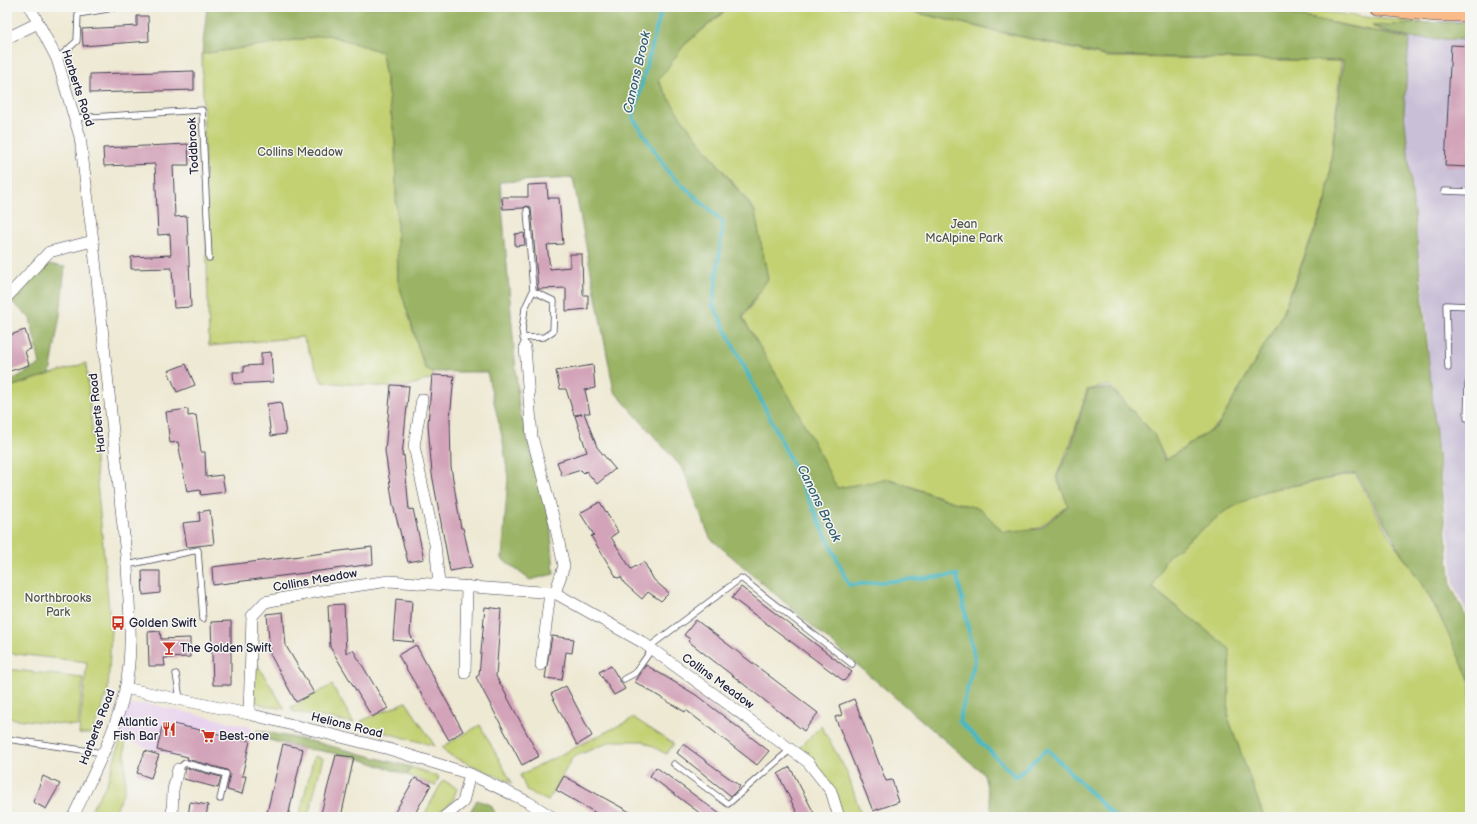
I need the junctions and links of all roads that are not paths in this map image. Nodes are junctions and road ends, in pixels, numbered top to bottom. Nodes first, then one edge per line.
1 (30, 7) edge
2 (120, 7) edge
3 (1379, 7) edge
4 (1470, 13) edge
5 (38, 23) junction
6 (7, 38) edge
7 (57, 59) junction
8 (76, 118) junction
9 (1444, 191) dead end
10 (1470, 192) edge
11 (527, 210) dead end
12 (93, 241) junction
13 (209, 258) dead end
14 (533, 291) junction
15 (7, 297) edge
16 (1470, 306) edge
17 (524, 342) junction
18 (1448, 368) dead end
19 (1470, 384) edge
20 (422, 400) dead end
21 (1466, 418) dead end
22 (127, 565) junction
23 (439, 584) junction
24 (467, 586) junction
25 (553, 593) junction
26 (203, 619) dead end
27 (650, 648) junction
28 (852, 664) dead end
29 (541, 665) dead end
30 (465, 673) dead end
31 (176, 674) dead end
32 (624, 679) dead end
33 (125, 688) junction
34 (180, 700) junction
35 (249, 714) junction
36 (7, 739) edge
37 (791, 749) junction
38 (103, 753) junction
39 (674, 764) dead end
40 (178, 769) joint
41 (470, 774) junction
42 (220, 799) dead end
43 (73, 817) edge
44 (172, 817) edge
45 (444, 817) edge
46 (552, 817) edge
47 (839, 817) edge

1 - 5 street, Harberts Road
2 - 7 lane
3 - 4 main road
5 - 6 street
5 - 7 street, Harberts Road
7 - 8 street, Harberts Road
8 - 12 street, Harberts Road
8 - 13 lane, Toddbrook
9 - 10 lane
11 - 14 lane
12 - 15 street
12 - 22 street, Harberts Road
14 - 17 lane
14 - 17 lane
16 - 18 lane
17 - 25 street
19 - 21 lane
20 - 23 street
22 - 26 lane
22 - 33 street, Harberts Road
23 - 24 street, Collins Meadow
23 - 35 street, Collins Meadow
24 - 25 street, Collins Meadow
24 - 30 street
25 - 27 street, Collins Meadow
25 - 29 street
27 - 28 lane
27 - 32 lane
27 - 37 street, Collins Meadow
31 - 34 lane
33 - 34 street, Helions Road
33 - 38 street, Harberts Road
34 - 35 street, Helions Road
35 - 41 street, Helions Road
36 - 38 lane
37 - 39 lane
37 - 47 street, Collins Meadow
38 - 43 street, Harberts Road
40 - 42 lane
40 - 44 street
41 - 45 street
41 - 46 street, Helions Road

